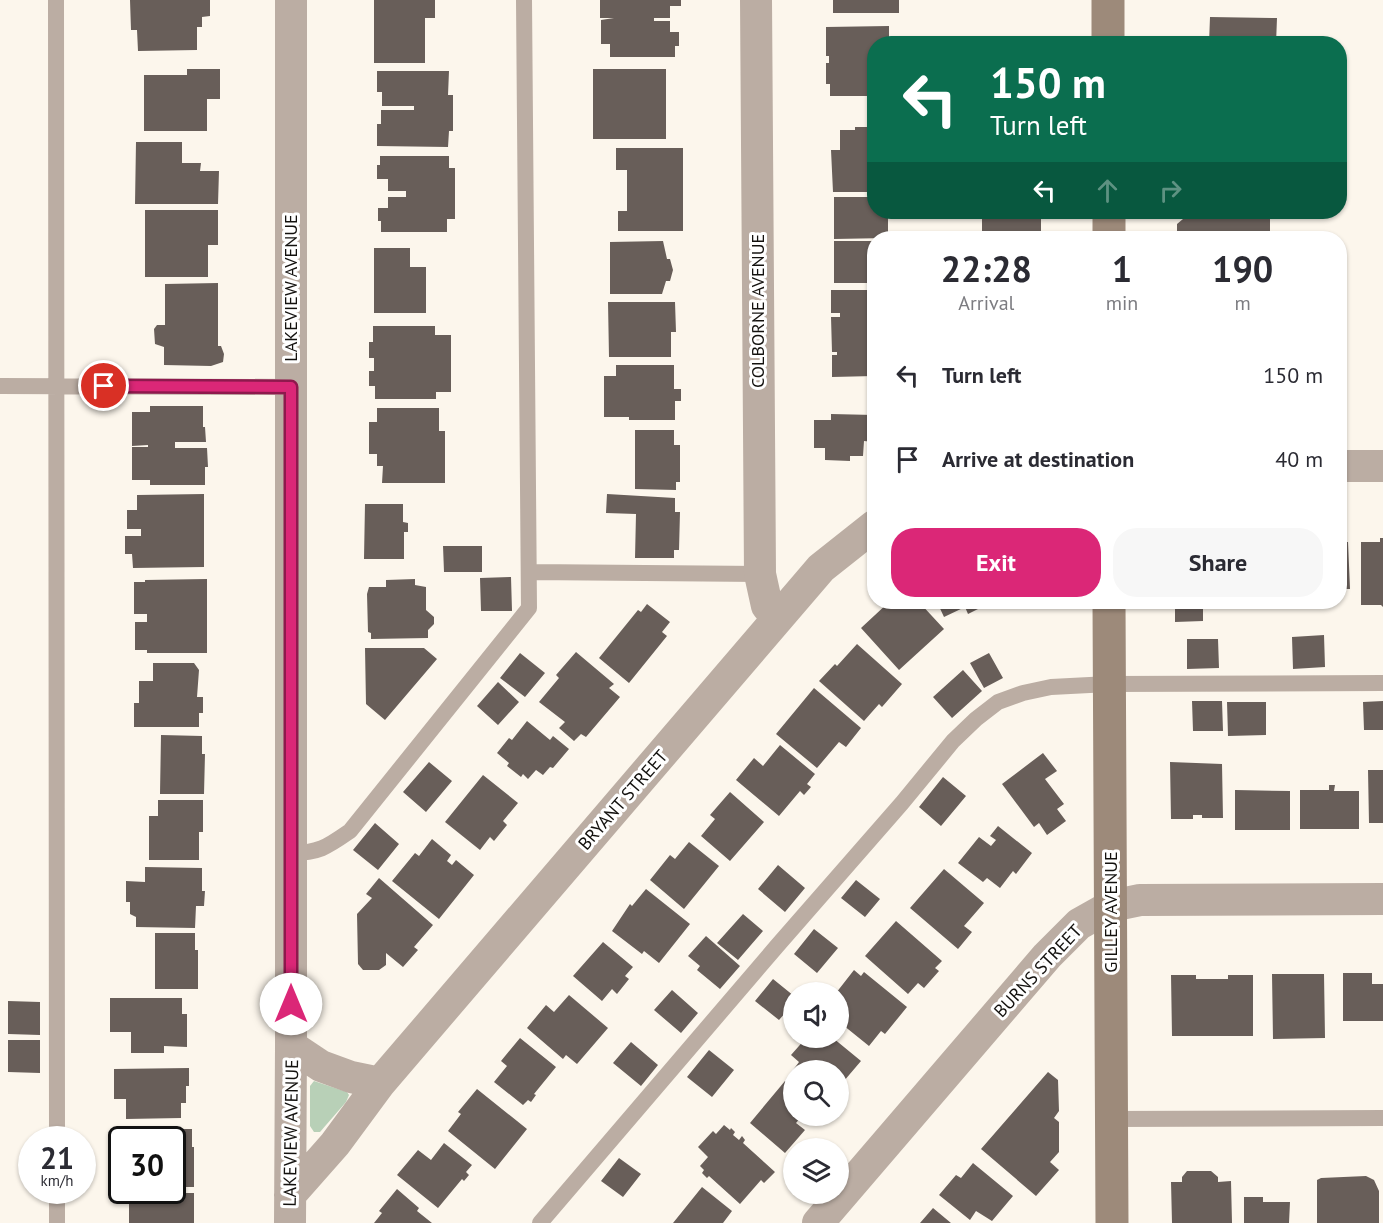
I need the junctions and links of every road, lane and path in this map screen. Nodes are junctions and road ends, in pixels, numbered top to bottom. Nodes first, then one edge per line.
1 (56, 0) edge
2 (291, 0) edge
3 (524, 0) edge
4 (756, 0) edge
5 (1108, 0) edge
6 (1108, 36) edge
7 (0, 386) edge
8 (57, 386) junction
9 (291, 387) junction
10 (1347, 466) edge
11 (1383, 466) edge
12 (867, 532) edge
13 (530, 572) junction
14 (759, 574) junction
15 (1109, 609) edge
16 (778, 618) junction
17 (1383, 683) edge
18 (1109, 684) junction
19 (291, 854) junction
20 (1383, 899) edge
21 (1111, 906) junction
22 (291, 1046) junction
23 (380, 1083) junction
24 (1383, 1118) edge
25 (1112, 1119) junction
26 (57, 1126) edge
27 (57, 1204) edge
28 (290, 1209) edge
29 (57, 1223) edge
30 (540, 1223) edge
31 (818, 1223) edge
32 (1112, 1223) edge

1 - 8 lane
2 - 9 street, LAKEVIEW AVENUE
3 - 13 lane
4 - 14 street, COLBORNE AVENUE
5 - 6 street
7 - 8 lane
8 - 9 lane
8 - 26 lane
9 - 19 street, LAKEVIEW AVENUE
10 - 11 street
12 - 16 street, BRYANT STREET
13 - 14 lane
13 - 19 lane
14 - 16 street, COLBORNE AVENUE
15 - 18 street, GILLEY AVENUE
16 - 23 street, BRYANT STREET
17 - 18 lane
18 - 21 street, GILLEY AVENUE
18 - 30 lane
19 - 22 street, LAKEVIEW AVENUE
20 - 21 street, BURNS STREET
21 - 25 street, GILLEY AVENUE
21 - 31 street, BURNS STREET
22 - 23 street
22 - 28 street, LAKEVIEW AVENUE
23 - 28 street, BRYANT STREET
24 - 25 lane
25 - 32 street, GILLEY AVENUE
27 - 29 lane

